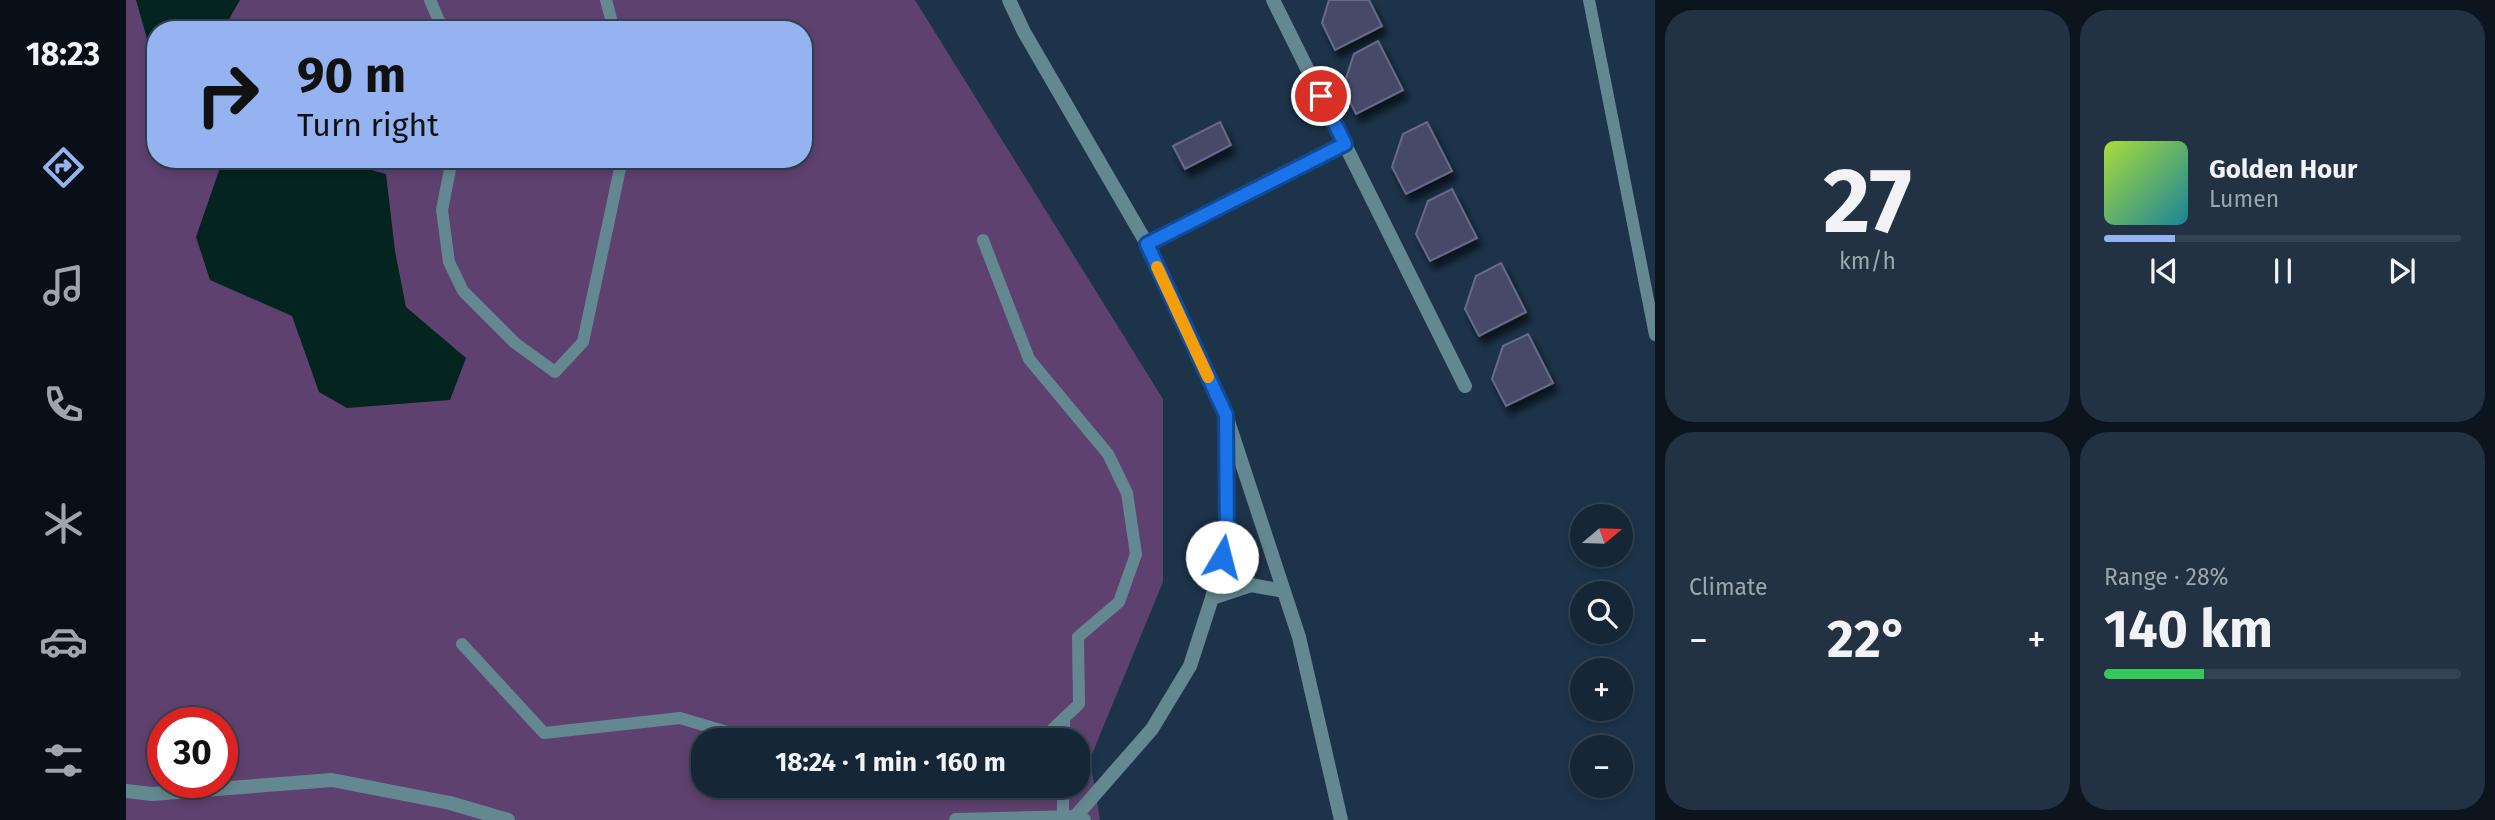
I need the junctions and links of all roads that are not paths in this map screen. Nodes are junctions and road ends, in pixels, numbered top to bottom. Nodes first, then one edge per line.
1 (430, 0) edge
2 (606, 0) edge
3 (1009, 0) edge
4 (1273, 0) edge
5 (1589, 0) edge
6 (439, 21) edge
7 (612, 21) edge
8 (1345, 144) junction
9 (450, 168) edge
10 (620, 168) edge
11 (984, 240) dead end
12 (1147, 244) junction
13 (1655, 335) edge
14 (1465, 386) dead end
15 (1226, 415) junction
16 (1284, 591) junction
17 (1212, 598) junction
18 (462, 644) dead end
19 (1064, 718) junction
20 (714, 728) edge
21 (1054, 728) edge
22 (1064, 728) edge
23 (126, 791) edge
24 (1066, 798) edge
25 (1072, 818) edge
26 (508, 820) edge
27 (956, 820) edge
28 (1341, 820) edge

1 - 6 lane
2 - 7 lane
3 - 12 street
4 - 8 street
5 - 13 lane
8 - 12 lane
8 - 14 street
9 - 10 lane
11 - 19 lane
12 - 15 street
15 - 16 street
15 - 17 street
16 - 17 street
16 - 28 street
17 - 25 street
18 - 20 lane
19 - 21 lane
19 - 22 lane
23 - 26 street
24 - 25 lane
25 - 27 street

